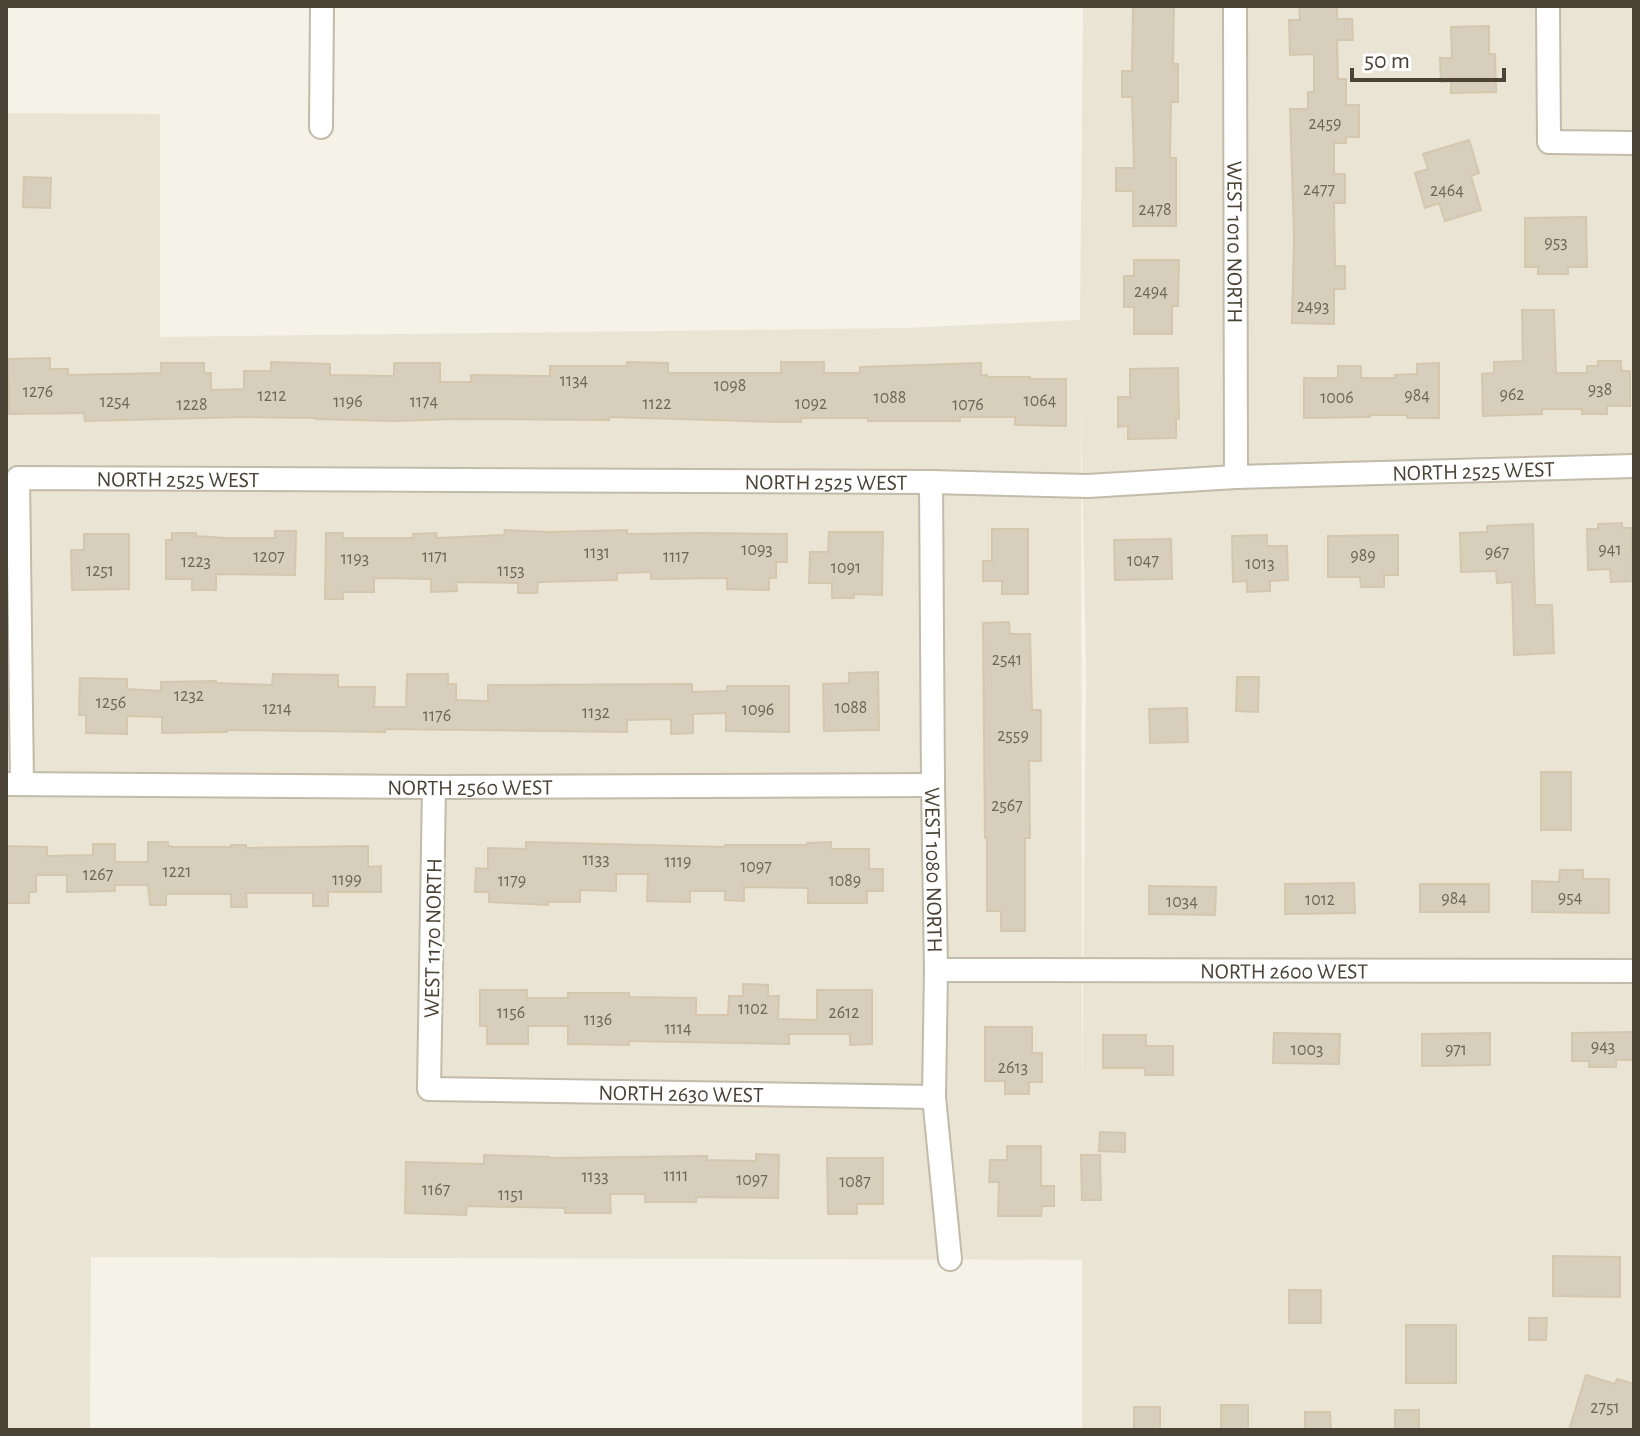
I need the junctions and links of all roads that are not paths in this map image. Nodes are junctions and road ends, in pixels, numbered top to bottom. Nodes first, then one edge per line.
1 (322, 6) edge
2 (1235, 6) edge
3 (1548, 6) edge
4 (321, 127) dead end
5 (1634, 143) edge
6 (1634, 466) edge
7 (1236, 477) junction
8 (931, 482) junction
9 (14, 784) edge
10 (933, 785) junction
11 (434, 787) junction
12 (936, 970) junction
13 (1634, 971) edge
14 (429, 1089) joint
15 (934, 1097) junction
16 (950, 1259) dead end

1 - 4 street
2 - 7 street, WEST 1010 NORTH
3 - 5 street
6 - 7 street, NORTH 2525 WEST
7 - 8 street, NORTH 2525 WEST
8 - 9 street, NORTH 2525 WEST
8 - 10 street, WEST 1080 NORTH
9 - 11 street, NORTH 2560 WEST
10 - 11 street, NORTH 2560 WEST
10 - 12 street, WEST 1080 NORTH
11 - 14 street, WEST 1170 NORTH
12 - 13 street, NORTH 2600 WEST
12 - 15 street, WEST 1080 NORTH
14 - 15 street, NORTH 2630 WEST
15 - 16 street, WEST 1080 NORTH

